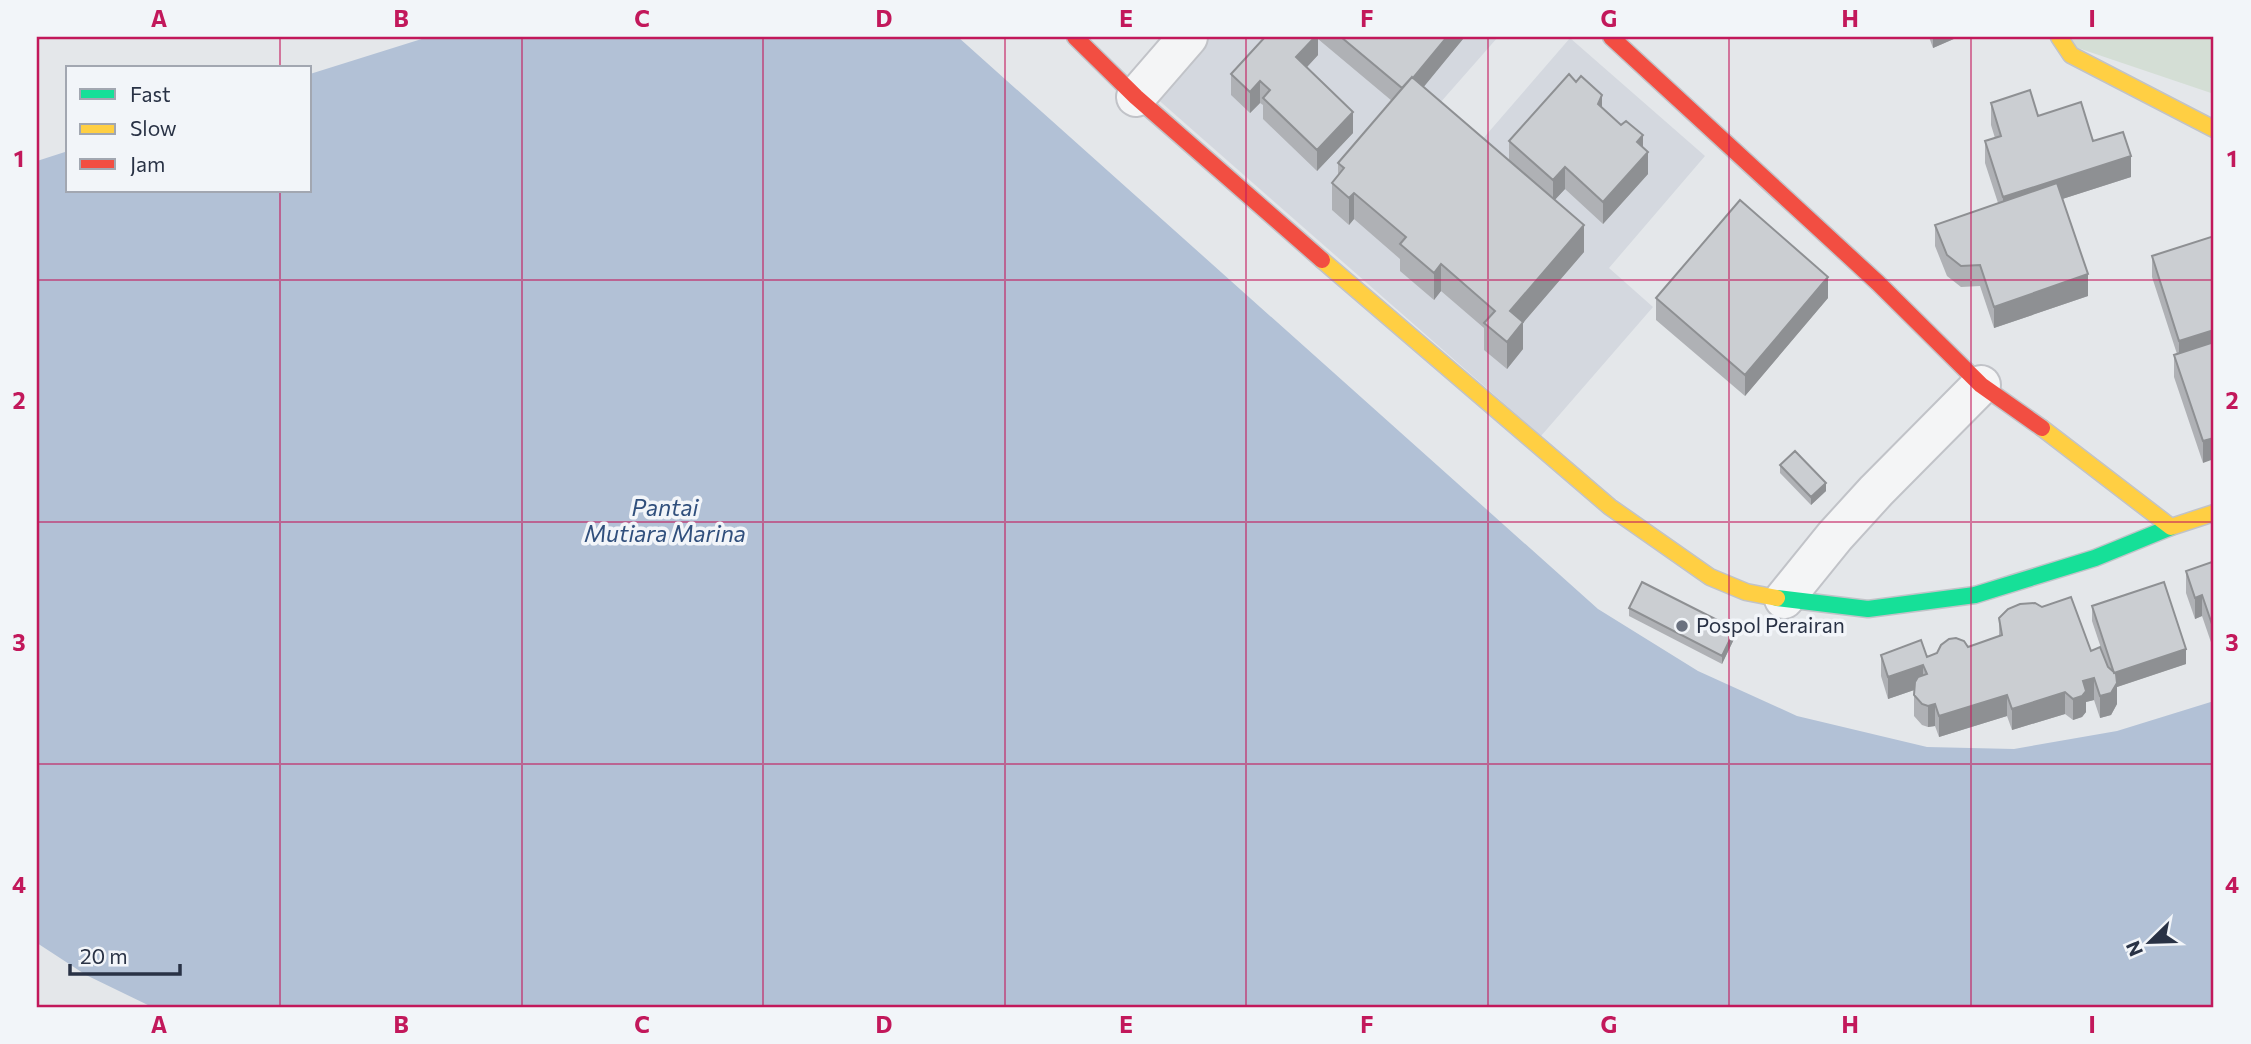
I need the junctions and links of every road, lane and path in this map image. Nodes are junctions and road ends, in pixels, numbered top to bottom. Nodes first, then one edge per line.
1 (1075, 37) edge
2 (1188, 37) edge
3 (1611, 37) edge
4 (2059, 37) edge
5 (1136, 97) junction
6 (2211, 118) edge
7 (1981, 385) junction
8 (2214, 513) edge
9 (2171, 527) junction
10 (1784, 599) junction

1 - 5 street
2 - 5 street
3 - 7 street
4 - 6 street
5 - 10 street
7 - 9 street
7 - 10 street
8 - 9 street
9 - 10 street

